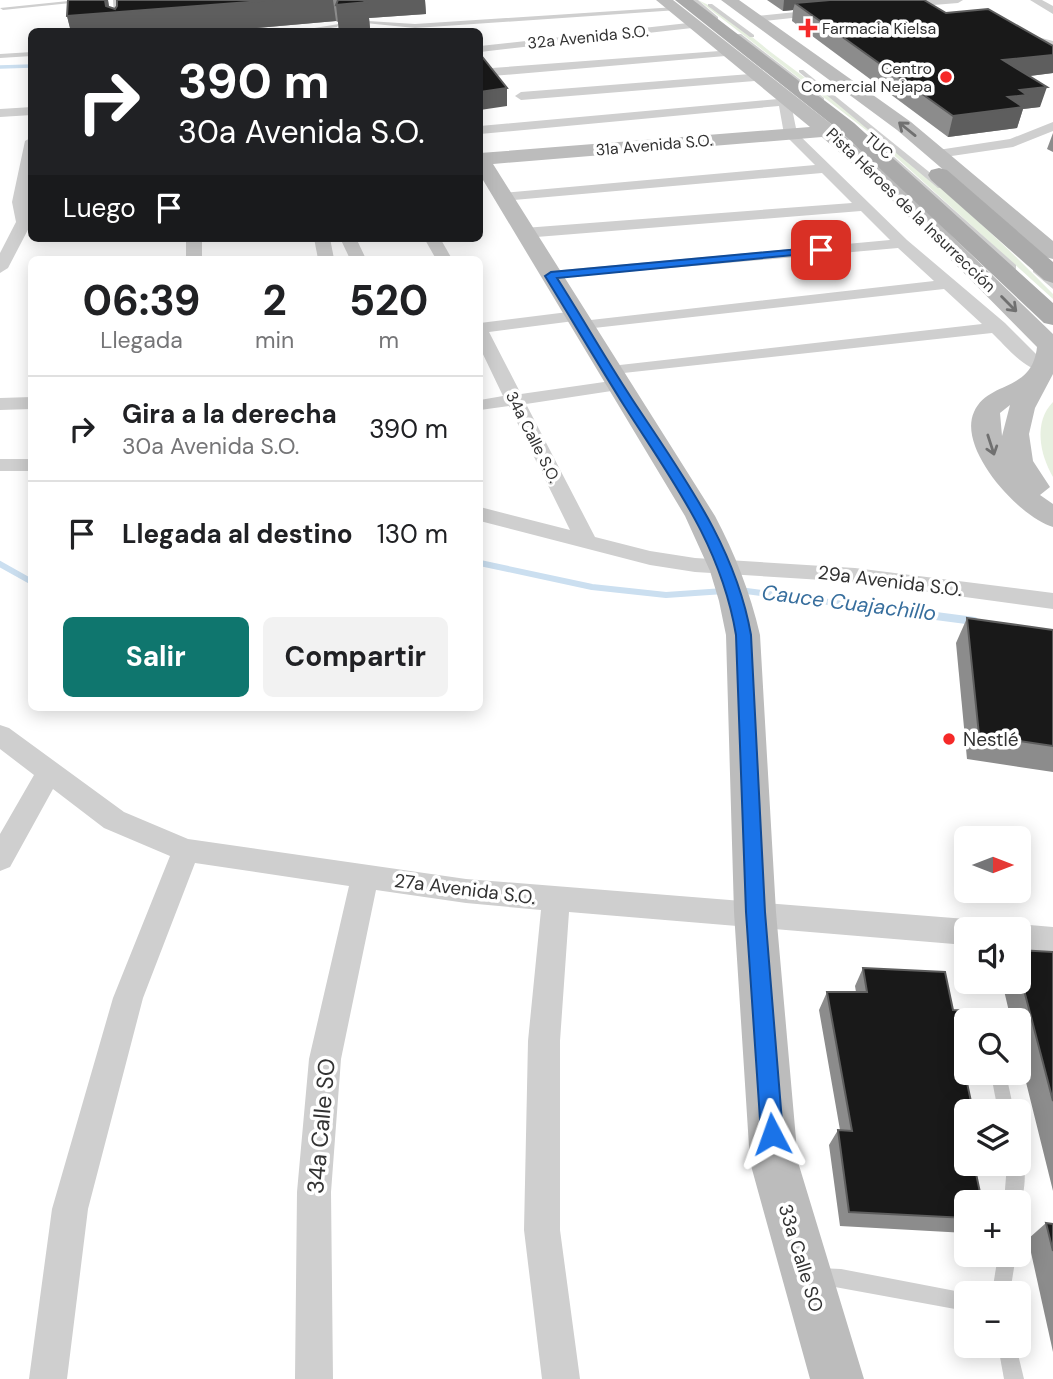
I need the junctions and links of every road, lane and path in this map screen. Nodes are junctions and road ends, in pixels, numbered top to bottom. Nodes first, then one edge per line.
1 (10, 0) edge
2 (97, 0) edge
3 (116, 0) edge
4 (704, 0) edge
5 (711, 0) edge
6 (729, 0) edge
7 (958, 0) edge
8 (1035, 0) edge
9 (901, 2) edge
10 (613, 5) dead end
11 (880, 7) edge
12 (3, 8) junction
13 (683, 8) edge
14 (842, 10) edge
15 (1053, 11) edge
16 (2, 15) edge
17 (471, 16) dead end
18 (562, 16) junction
19 (756, 19) junction
20 (501, 21) junction
21 (368, 23) dead end
22 (337, 25) dead end
23 (118, 28) edge
24 (318, 28) edge
25 (427, 28) edge
26 (1027, 36) edge
27 (1052, 43) edge
28 (483, 48) edge
29 (733, 53) junction
30 (1048, 53) edge
31 (28, 54) edge
32 (0, 55) edge
33 (492, 72) edge
34 (763, 77) junction
35 (520, 96) dead end
36 (783, 98) junction
37 (28, 111) edge
38 (0, 113) edge
39 (1053, 126) edge
40 (483, 130) edge
41 (828, 131) junction
42 (791, 134) junction
43 (846, 147) junction
44 (938, 154) junction
45 (483, 159) edge
46 (483, 164) edge
47 (28, 166) edge
48 (826, 168) junction
49 (977, 188) junction
50 (503, 197) junction
51 (25, 201) edge
52 (0, 204) edge
53 (864, 206) junction
54 (524, 233) junction
55 (902, 243) junction
56 (1053, 252) edge
57 (1053, 267) edge
58 (0, 268) edge
59 (1006, 272) junction
60 (1053, 275) edge
61 (551, 276) junction
62 (947, 284) junction
63 (1053, 287) edge
64 (1053, 305) edge
65 (1053, 317) edge
66 (579, 321) junction
67 (999, 327) junction
68 (483, 330) edge
69 (483, 336) edge
70 (1047, 367) edge
71 (615, 378) junction
72 (512, 399) junction
73 (28, 403) edge
74 (0, 404) edge
75 (483, 404) edge
76 (1016, 409) junction
77 (0, 465) edge
78 (28, 465) edge
79 (1053, 489) edge
80 (1053, 503) edge
81 (483, 515) edge
82 (1053, 517) edge
83 (587, 542) junction
84 (731, 580) junction
85 (1053, 601) edge
86 (0, 735) edge
87 (49, 772) junction
88 (186, 850) junction
89 (0, 859) edge
90 (365, 876) junction
91 (556, 900) junction
92 (755, 912) junction
93 (954, 931) edge
94 (1031, 938) edge
95 (1053, 940) edge
96 (809, 1276) junction
97 (954, 1300) edge
98 (1010, 1358) edge
99 (48, 1379) edge
100 (314, 1379) edge
101 (561, 1379) edge
102 (836, 1379) edge
103 (1014, 1379) edge

1 - 12 lane
2 - 12 lane
3 - 23 lane
4 - 63 lane, TUC
5 - 60 main road, Pista Héroes de la Insurrección
6 - 19 street
7 - 9 street
8 - 15 street
9 - 11 street
10 - 18 lane
12 - 16 lane
13 - 18 lane
13 - 28 street, 32a Avenida S.O.
13 - 29 street, Pista Héroes de la Insurrección
13 - 59 main road, Pista Héroes de la Insurrección
13 - 64 lane, TUC
14 - 19 street
17 - 20 lane
18 - 20 lane
18 - 20 lane
44 -> 19 street
20 - 21 lane
20 - 25 lane
22 - 24 lane
26 - 27 lane
27 - 30 lane
29 - 33 street
29 - 34 street, Pista Héroes de la Insurrección
31 - 32 lane
34 - 35 street
34 - 36 street, Pista Héroes de la Insurrección
36 - 40 street
36 - 41 street, Pista Héroes de la Insurrección
36 - 42 street
37 - 38 street
39 - 44 street
41 - 42 street, 31a Avenida S.O.
41 - 43 street, Pista Héroes de la Insurrección
42 - 45 street, 31a Avenida S.O.
42 - 48 street
43 - 59 street
43 -> 70 street, Pista Héroes de la Insurrección
44 - 49 street
46 - 50 street, 33a Calle SO
47 - 51 street
48 - 50 street
48 - 53 street
49 - 56 street
49 - 57 main road
50 - 54 street, 33a Calle SO
51 - 52 street
51 - 58 street
53 - 54 street
53 - 55 street
54 - 61 street, 33a Calle SO
55 - 61 street
55 - 62 street
59 - 65 main road, Pista Héroes de la Insurrección
61 - 66 street, 33a Calle SO
62 - 66 street
62 - 67 street
66 - 68 street
66 - 71 street, 33a Calle SO
67 - 70 street
67 - 71 street
69 - 72 street, 34a Calle S.O.
70 - 76 street
70 - 76 street
71 - 72 street
71 - 84 street, 33a Calle SO
72 - 75 street
72 - 83 street, 34a Calle S.O.
73 - 74 street
76 - 79 street
76 - 80 street
76 -> 82 street
77 - 78 street
81 - 83 street, 29a Avenida S.O.
83 - 84 street, 29a Avenida S.O.
84 - 85 street, 29a Avenida S.O.
84 - 92 street, 33a Calle SO
86 - 87 street, 27a Avenida S.O.
87 - 88 street, 27a Avenida S.O.
87 - 89 street
88 - 90 street, 27a Avenida S.O.
88 - 99 street
90 - 91 street, 27a Avenida S.O.
90 - 100 street, 34a Calle SO
91 - 92 street, 27a Avenida S.O.
91 - 101 street
92 - 93 street, 27a Avenida S.O.
92 - 96 street, 33a Calle SO
94 - 95 street
96 - 97 lane
96 - 102 street, 33a Calle SO
98 - 103 lane

